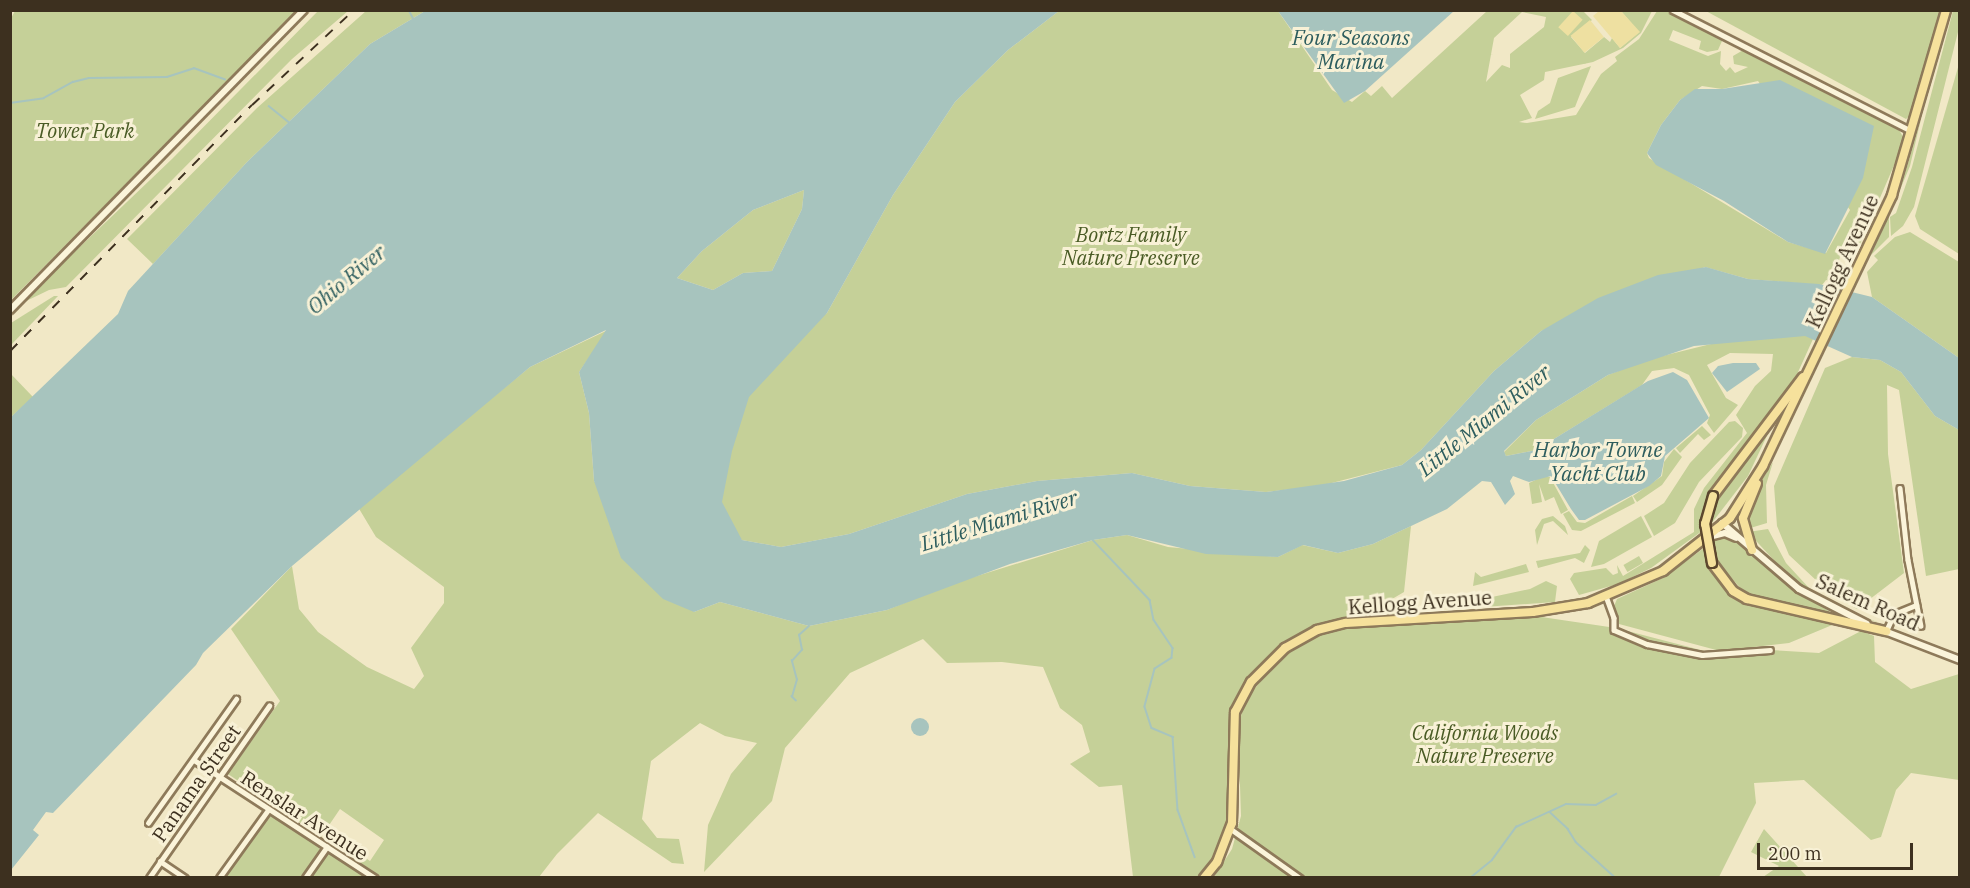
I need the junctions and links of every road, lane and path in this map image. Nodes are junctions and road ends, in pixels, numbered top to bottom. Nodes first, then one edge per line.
1 (304, 10) edge
2 (1673, 10) edge
3 (1946, 10) edge
4 (1913, 131) junction
5 (10, 310) edge
6 (1810, 369) junction
7 (1763, 466) junction
8 (1900, 488) dead end
9 (1722, 523) junction
10 (1709, 537) junction
11 (1742, 541) junction
12 (1752, 550) junction
13 (1606, 597) junction
14 (1916, 605) junction
15 (1921, 626) dead end
16 (1886, 631) junction
17 (1770, 650) dead end
18 (1959, 660) edge
19 (236, 699) dead end
20 (269, 706) dead end
21 (194, 760) junction
22 (218, 777) junction
23 (268, 810) junction
24 (148, 823) dead end
25 (1231, 830) junction
26 (327, 847) junction
27 (160, 861) junction
28 (149, 878) edge
29 (185, 878) edge
30 (219, 878) edge
31 (305, 878) edge
32 (375, 878) edge
33 (1204, 878) edge
34 (1300, 878) edge

1 - 5 street
2 - 4 street
3 - 4 main road, Kellogg Avenue
4 - 6 main road, Kellogg Avenue
6 - 7 main road, Kellogg Avenue
6 - 16 main road, bridge
7 - 9 main road, Kellogg Avenue
7 - 12 main road
8 - 14 street
9 - 10 main road, Kellogg Avenue
9 - 11 street, Salem Road
10 - 11 street
10 - 13 main road, Kellogg Avenue
11 - 12 street, Salem Road
12 - 16 street, Salem Road
13 - 17 street
13 - 25 main road, Kellogg Avenue
14 - 15 street
14 - 16 street
16 - 18 street, Salem Road
19 - 21 street
20 - 22 street, Panama Street
21 - 22 street, Renslar Avenue
21 - 24 street
22 - 23 street, Renslar Avenue
22 - 27 street, Panama Street
23 - 26 street, Renslar Avenue
23 - 30 street
25 - 33 main road, Kellogg Avenue
25 - 34 street
26 - 31 street
26 - 32 street, Renslar Avenue
27 - 28 street, Panama Street
27 - 29 street

